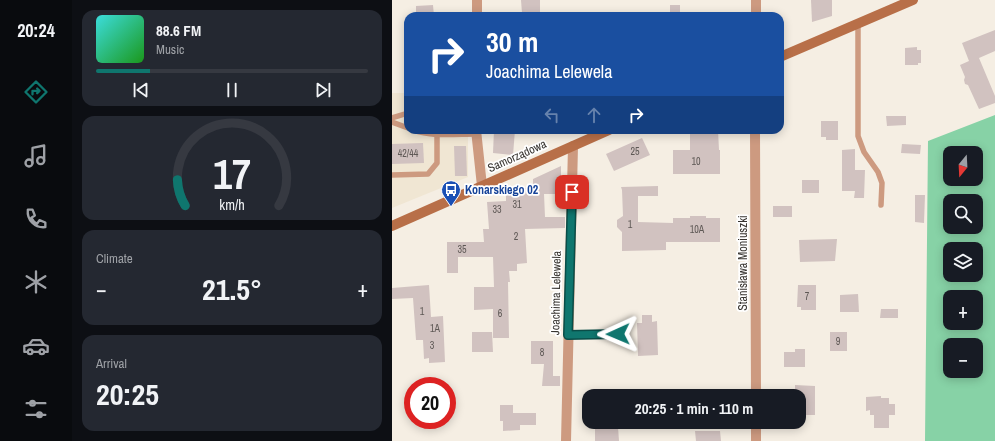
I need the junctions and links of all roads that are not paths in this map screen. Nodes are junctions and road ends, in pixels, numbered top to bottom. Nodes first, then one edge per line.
1 (477, 0) edge
2 (756, 0) edge
3 (914, 0) edge
4 (477, 12) edge
5 (756, 12) edge
6 (858, 25) junction
7 (784, 56) edge
8 (404, 114) edge
9 (392, 118) edge
10 (392, 122) edge
11 (404, 126) edge
12 (437, 134) edge
13 (476, 134) edge
14 (600, 134) edge
15 (756, 134) edge
16 (572, 146) junction
17 (392, 175) edge
18 (482, 186) junction
19 (881, 205) dead end
20 (392, 226) edge
21 (618, 334) dead end
22 (568, 335) junction
23 (756, 389) edge
24 (756, 429) edge
25 (566, 441) edge
26 (756, 441) edge

1 - 4 street
2 - 5 street
3 - 6 street
6 - 7 street
6 - 19 lane
8 - 9 lane
10 - 11 lane
12 - 17 lane
13 - 18 street
14 - 16 street, Samorządowa
15 - 23 street, Stanisława Moniuszki
16 - 18 street, Samorządowa
16 - 22 street, Joachima Lelewela
18 - 20 street, Samorządowa
21 - 22 lane
22 - 25 street, Joachima Lelewela
24 - 26 street

